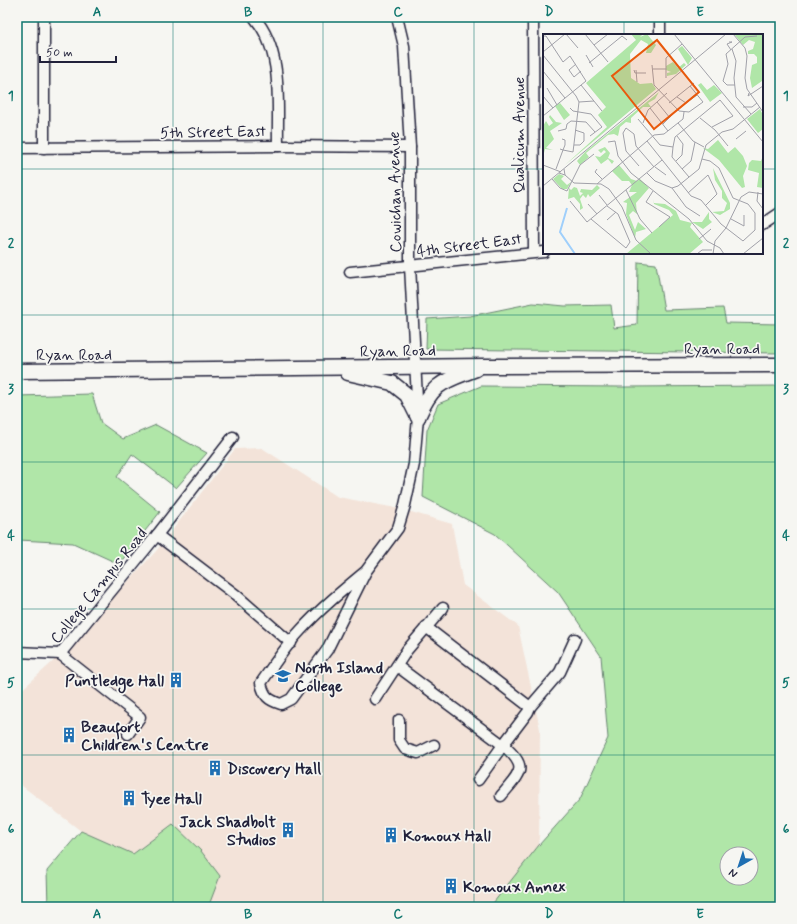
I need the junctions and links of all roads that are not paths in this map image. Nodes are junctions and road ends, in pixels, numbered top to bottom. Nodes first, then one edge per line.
1 (44, 17) edge
2 (254, 17) edge
3 (397, 17) edge
4 (533, 17) edge
5 (660, 17) edge
6 (660, 34) edge
7 (278, 146) junction
8 (410, 147) junction
9 (17, 148) edge
10 (44, 148) junction
11 (780, 213) edge
12 (763, 224) edge
13 (539, 252) edge
14 (410, 266) junction
15 (350, 272) dead end
16 (780, 365) edge
17 (484, 366) junction
18 (415, 367) junction
19 (323, 368) junction
20 (17, 372) edge
21 (418, 417) junction
22 (233, 437) dead end
23 (158, 534) junction
24 (366, 571) junction
25 (443, 608) dead end
26 (426, 627) junction
27 (575, 639) dead end
28 (291, 643) junction
29 (17, 652) edge
30 (60, 654) junction
31 (397, 666) junction
32 (375, 699) dead end
33 (530, 708) junction
34 (399, 720) dead end
35 (128, 734) dead end
36 (434, 745) dead end
37 (502, 745) junction
38 (478, 780) dead end
39 (501, 796) dead end

1 - 10 street
2 - 7 street
3 - 8 street, Cowichan Avenue
4 - 13 street, Qualicum Avenue
5 - 6 street
7 - 8 street, 5th Street East
7 - 10 street, 5th Street East
8 - 14 street, Cowichan Avenue
9 - 10 street, 5th Street East
11 - 12 street
13 - 14 street, 4th Street East
14 - 15 street, 4th Street East
14 - 18 street, Cowichan Avenue
16 - 17 main road, Ryan Road
17 - 18 main road, Ryan Road
17 - 21 main road
18 - 19 main road, Ryan Road
18 - 21 street
19 - 20 main road, Ryan Road
19 - 21 main road
21 - 24 street
22 - 23 street, College Campus Road
23 - 28 street
23 - 30 street, College Campus Road
24 - 28 street
24 - 28 street
25 - 26 street
26 - 31 street
26 - 33 street
27 - 33 street
29 - 30 street
30 - 35 street, College Campus Road
31 - 32 street
31 - 37 street
33 - 37 street
34 - 36 street
37 - 38 street
37 - 39 street

